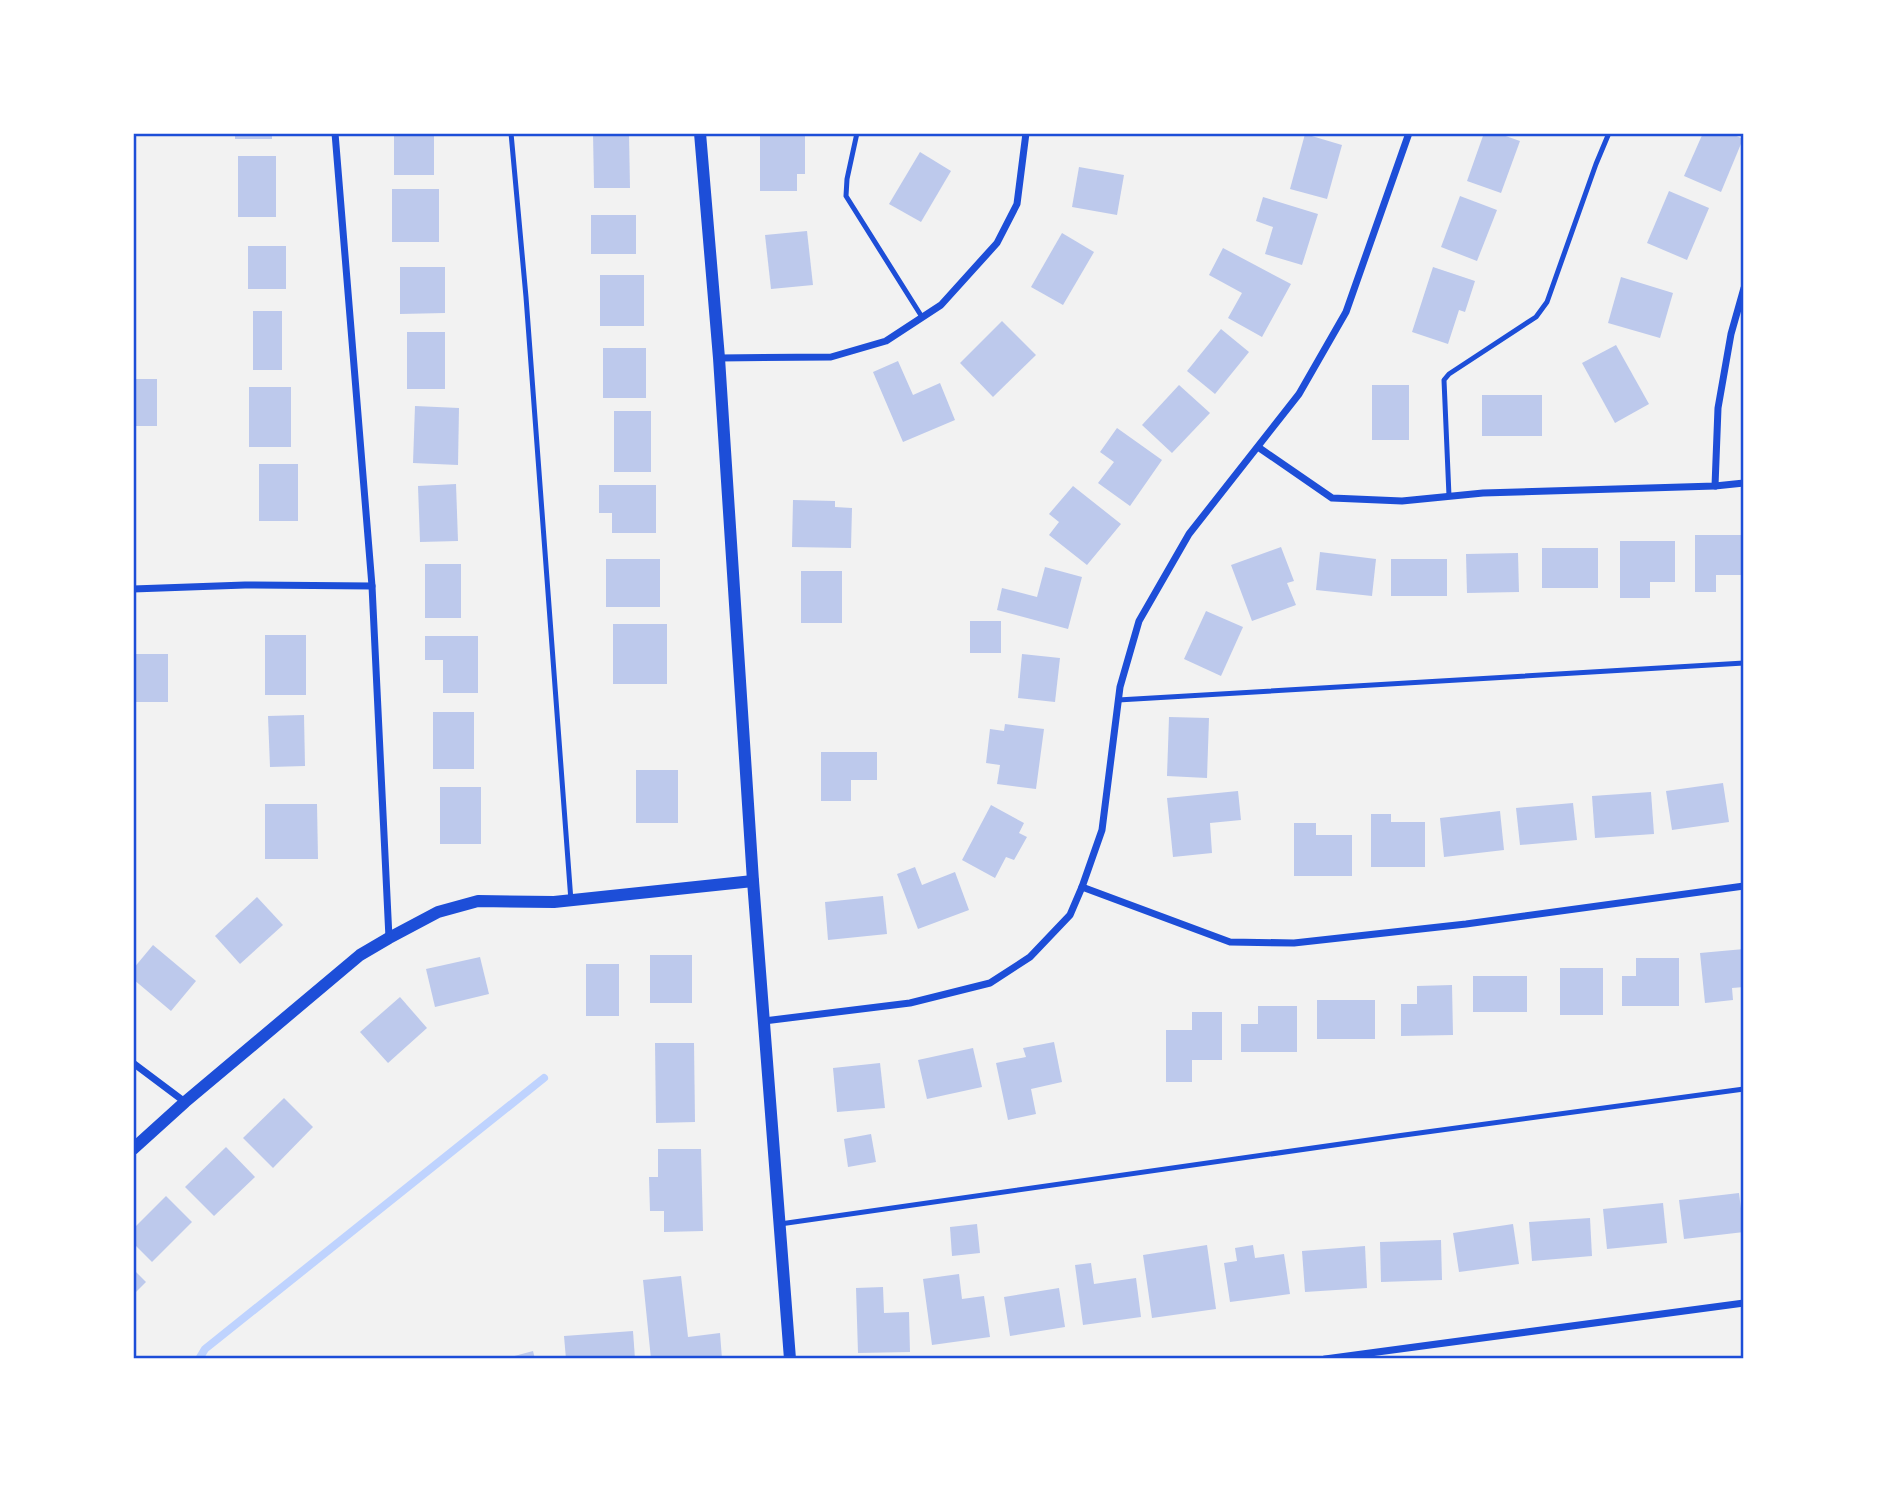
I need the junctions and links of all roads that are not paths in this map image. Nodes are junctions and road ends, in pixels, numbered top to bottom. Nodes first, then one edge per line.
1 (335, 133) edge
2 (511, 133) edge
3 (700, 133) edge
4 (857, 133) edge
5 (1026, 133) edge
6 (1409, 133) edge
7 (1609, 133) edge
8 (1744, 288) edge
9 (922, 317) junction
10 (719, 358) junction
11 (1258, 447) junction
12 (1744, 483) edge
13 (1715, 486) junction
14 (1449, 496) junction
15 (372, 586) junction
16 (133, 589) edge
17 (1744, 663) edge
18 (1118, 700) junction
19 (753, 881) junction
20 (1744, 886) edge
21 (1082, 887) junction
22 (571, 901) junction
23 (389, 938) junction
24 (764, 1021) junction
25 (133, 1063) edge
26 (1744, 1089) edge
27 (185, 1102) junction
28 (133, 1149) edge
29 (780, 1224) junction
30 (1744, 1303) edge
31 (790, 1359) edge
32 (1325, 1359) edge

1 - 15 street
2 - 22 lane
3 - 10 street
4 - 9 lane
5 - 9 street
6 - 11 street
7 - 14 lane
8 - 13 street
9 - 10 street
10 - 19 street
11 - 14 street
11 - 18 street
12 - 13 street
13 - 14 street
15 - 16 street
15 - 23 street
17 - 18 lane
18 - 21 street
19 - 22 street
19 - 24 street
20 - 21 street
21 - 24 street
22 - 23 street
23 - 27 street
24 - 29 street
25 - 27 street
26 - 29 lane
27 - 28 street
29 - 31 street
30 - 32 street

